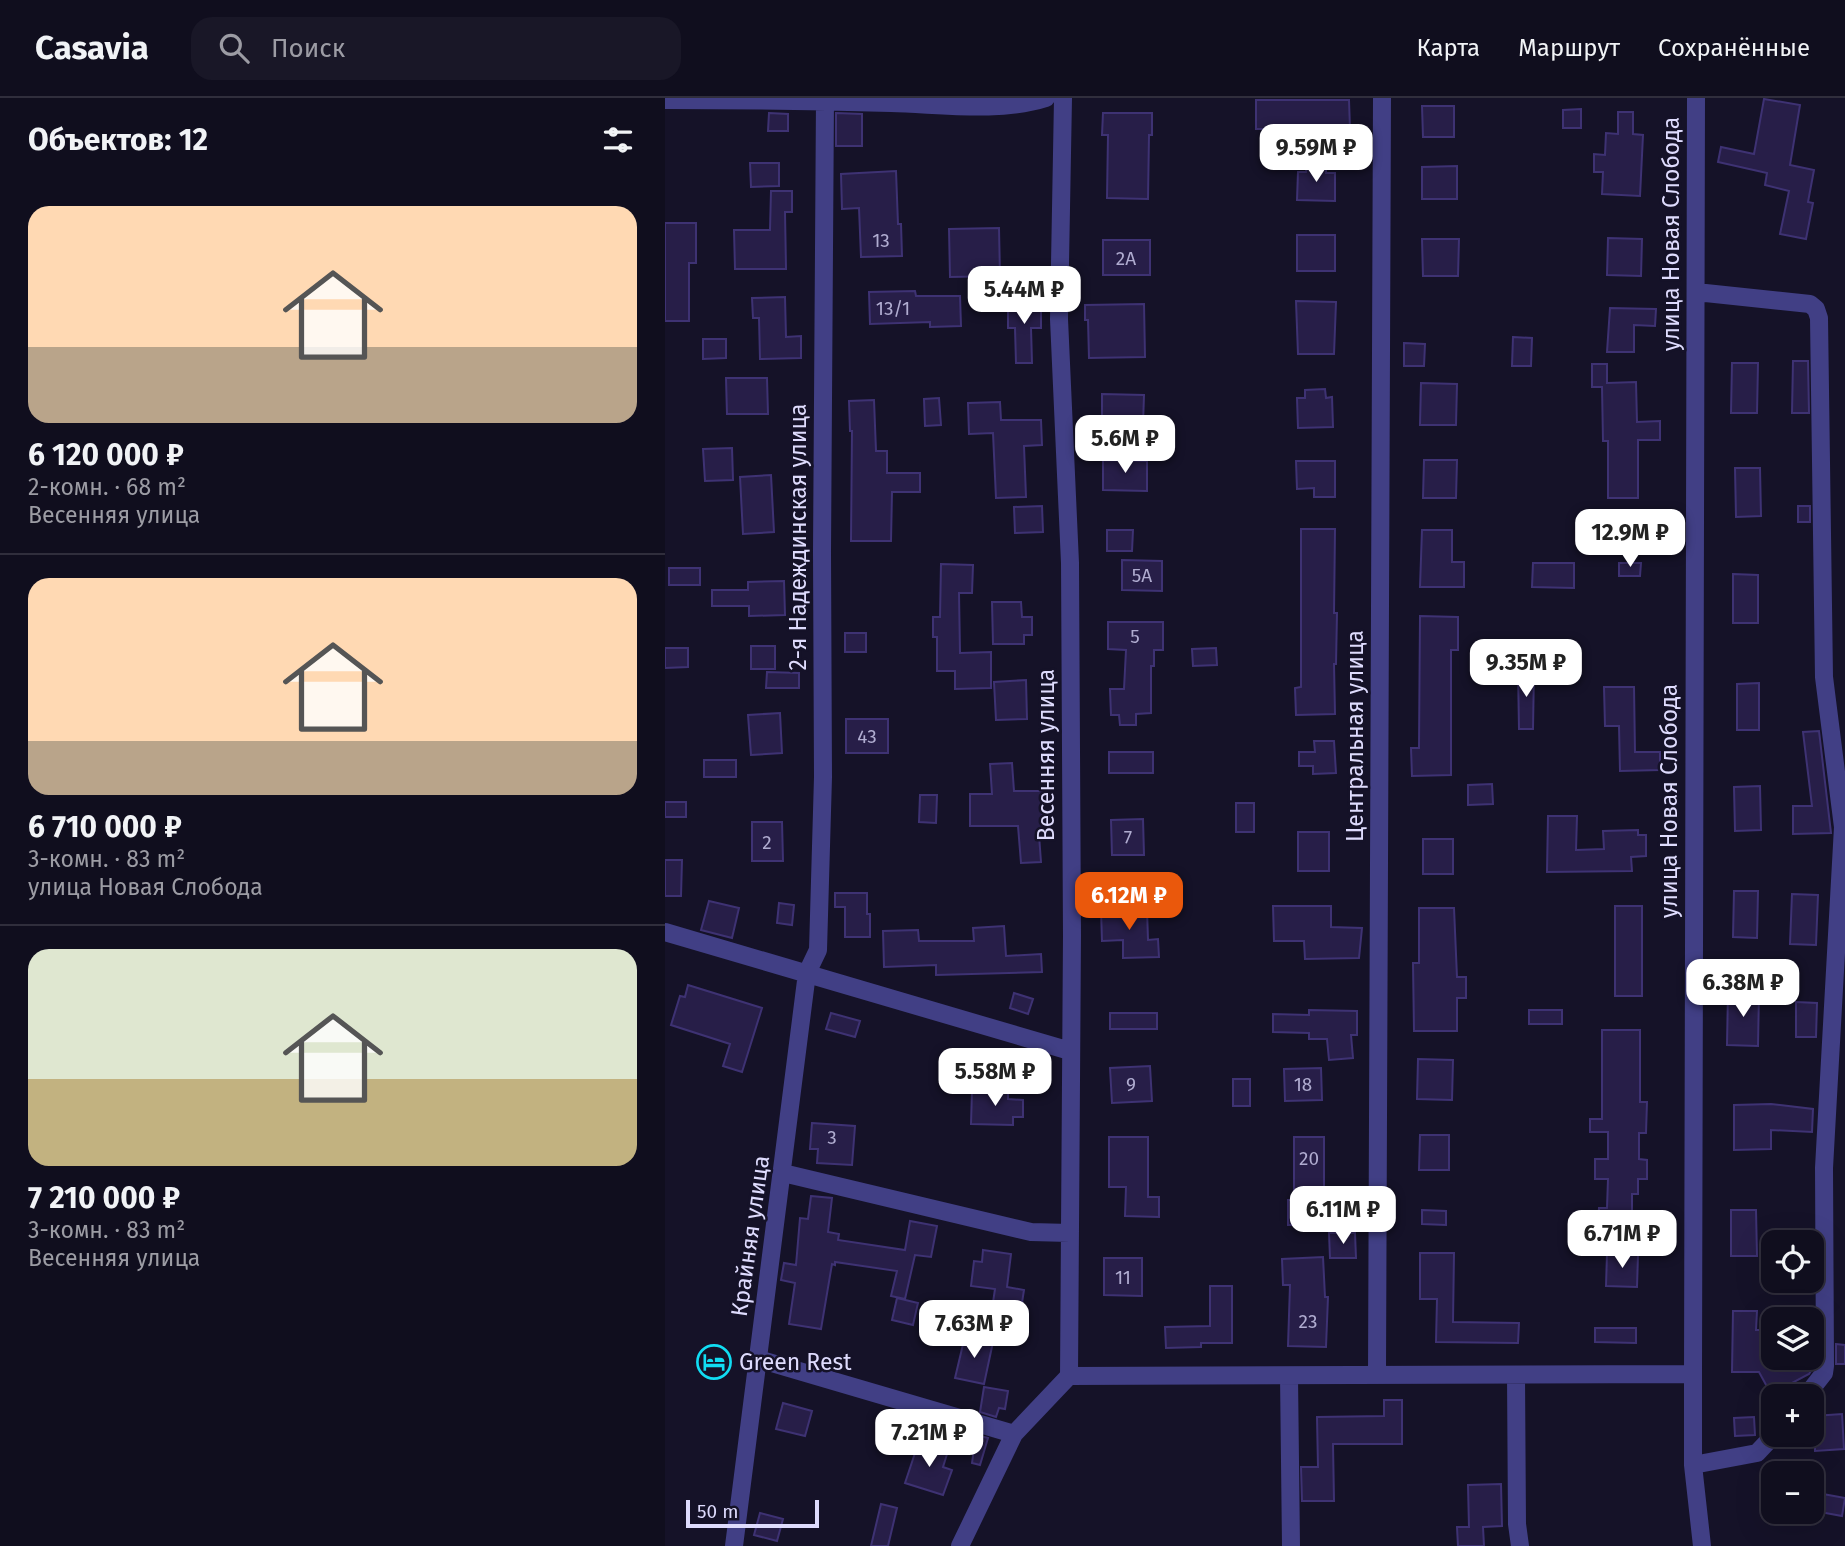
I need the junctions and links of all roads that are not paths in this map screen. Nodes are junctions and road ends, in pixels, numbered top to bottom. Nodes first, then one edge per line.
1 (1046, 98) edge
2 (1063, 98) edge
3 (1382, 98) edge
4 (1696, 98) edge
5 (825, 99) edge
6 (665, 100) edge
7 (1696, 292) junction
8 (665, 932) edge
9 (807, 973) junction
10 (1070, 1051) junction
11 (783, 1172) junction
12 (1070, 1233) junction
13 (758, 1359) junction
14 (1377, 1374) junction
15 (1693, 1374) junction
16 (1069, 1376) junction
17 (1289, 1376) junction
18 (1516, 1376) junction
19 (1815, 1384) edge
20 (1014, 1434) junction
21 (1763, 1447) edge
22 (1693, 1465) junction
23 (734, 1546) edge
24 (960, 1546) edge
25 (1291, 1546) edge
26 (1520, 1546) edge
27 (1702, 1546) edge

1 - 5 street
2 - 10 street, Весенняя улица
3 - 14 street, Центральная улица
4 - 7 street, улица Новая Слобода
5 - 6 street
5 - 9 street, 2-я Надеждинская улица
7 - 15 street, улица Новая Слобода
7 - 19 street
8 - 9 street
9 - 10 street
9 - 11 street, Крайняя улица
10 - 12 street, Весенняя улица
11 - 12 street
11 - 13 street, Крайняя улица
12 - 16 street, Весенняя улица
13 - 20 street
13 - 23 street, Крайняя улица
14 - 17 street
14 - 18 street
15 - 18 street
15 - 22 street, улица Новая Слобода
16 - 17 street
16 - 20 street
17 - 25 street
18 - 26 street
20 - 24 street
21 - 22 street
22 - 27 street, улица Новая Слобода

